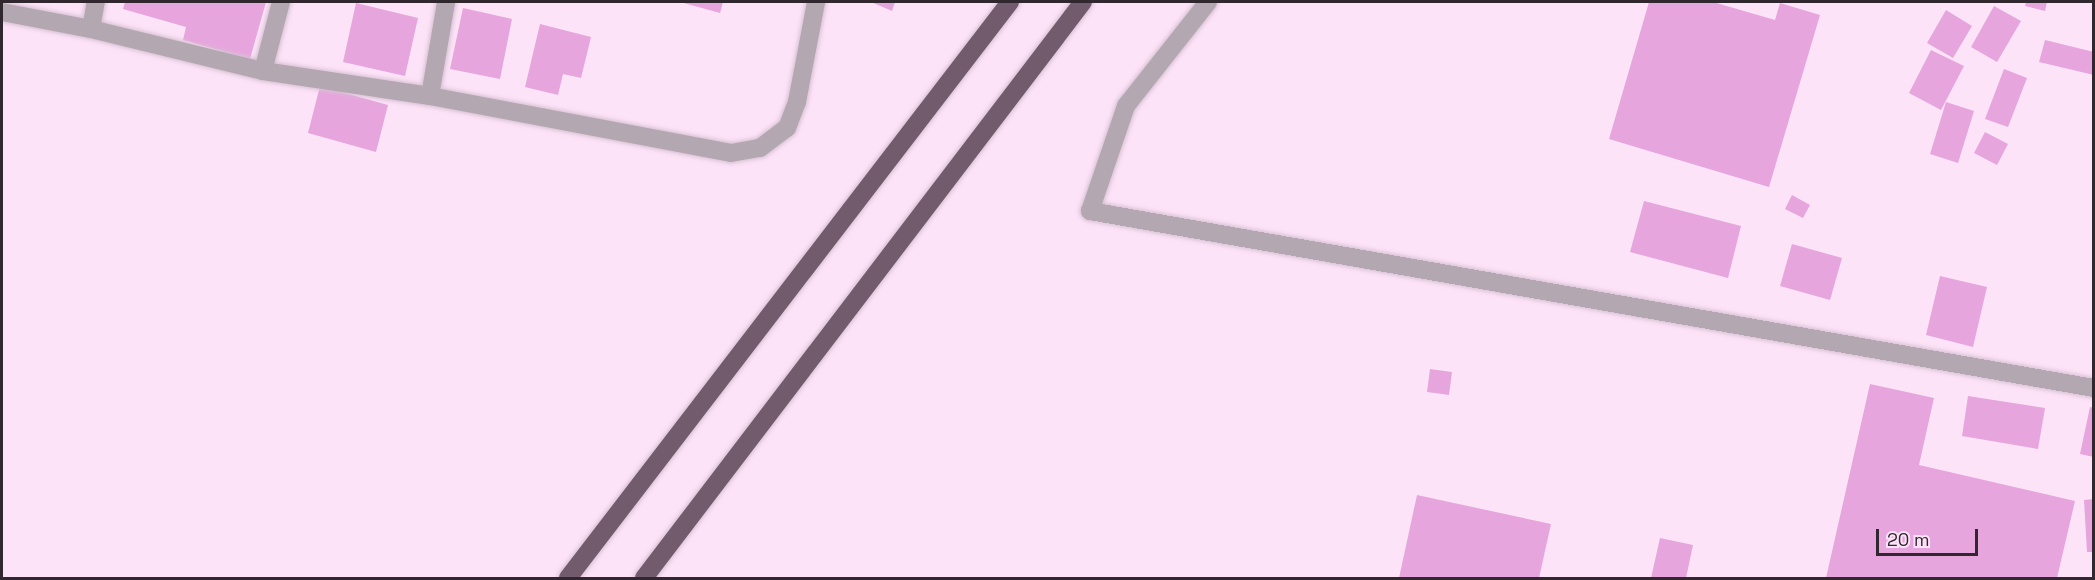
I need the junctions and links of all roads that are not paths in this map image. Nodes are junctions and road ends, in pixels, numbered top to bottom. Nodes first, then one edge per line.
1 (96, 2) edge
2 (281, 2) edge
3 (446, 2) edge
4 (816, 2) edge
5 (1010, 2) edge
6 (1083, 2) edge
7 (1208, 2) edge
8 (2, 12) edge
9 (91, 29) junction
10 (263, 71) junction
11 (429, 96) junction
12 (2094, 388) edge
13 (568, 579) edge
14 (644, 579) edge

1 - 9 street
2 - 10 street
3 - 11 street
4 - 11 street
5 - 13 highway
6 - 14 highway
7 - 12 street
8 - 9 street
9 - 10 street
10 - 11 street

